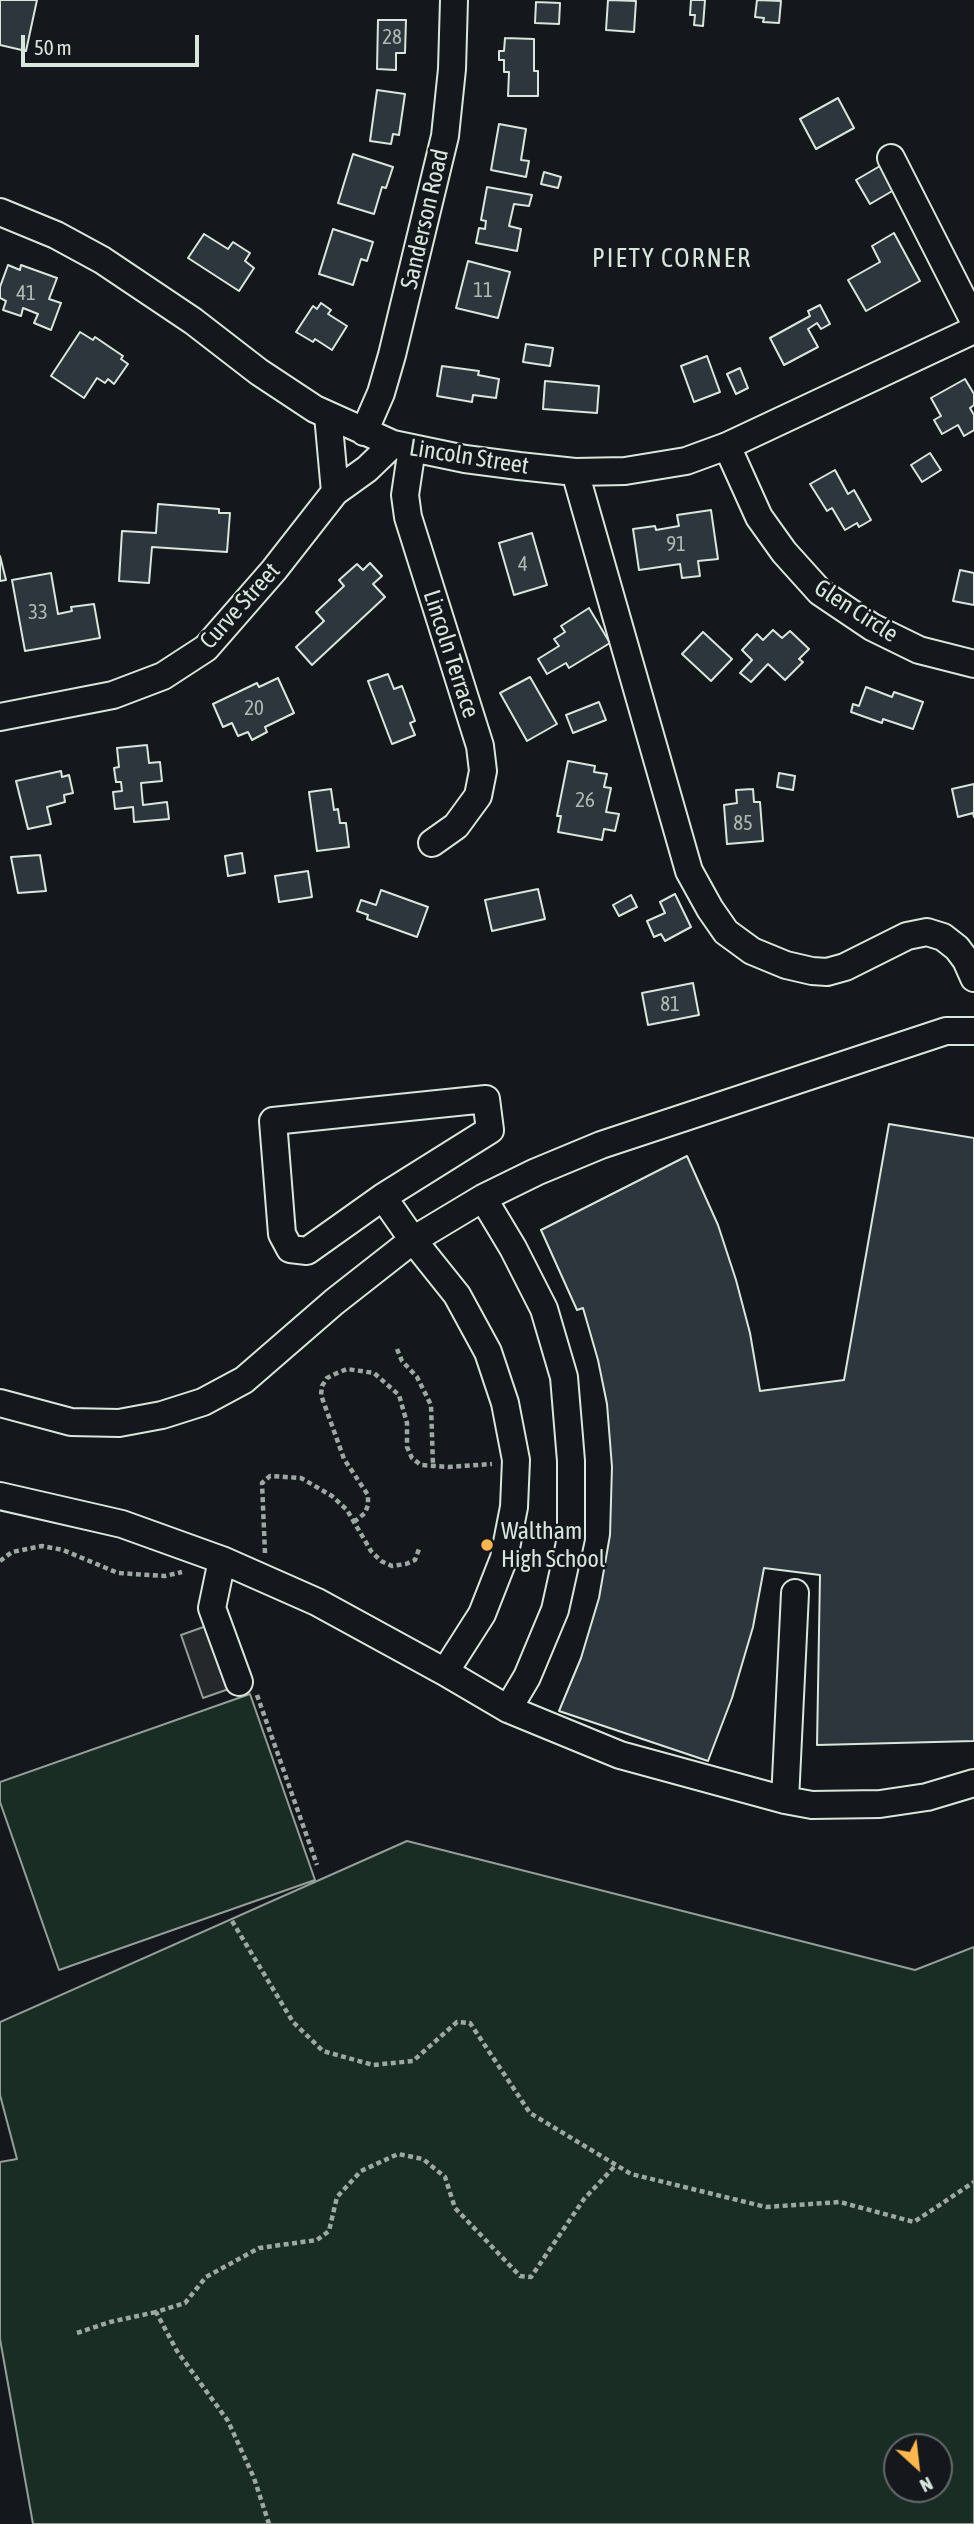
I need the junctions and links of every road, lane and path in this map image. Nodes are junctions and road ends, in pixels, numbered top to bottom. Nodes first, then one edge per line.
1 (454, 0) edge
2 (891, 158) dead end
3 (0, 212) edge
4 (974, 321) edge
5 (974, 330) edge
6 (328, 415) junction
7 (364, 432) junction
8 (403, 446) junction
9 (727, 446) junction
10 (575, 472) junction
11 (335, 492) junction
12 (974, 664) edge
13 (0, 717) edge
14 (432, 843) dead end
15 (974, 978) edge
16 (974, 1031) edge
17 (383, 1197) junction
18 (483, 1198) junction
19 (413, 1240) junction
20 (397, 1349) dead end
21 (0, 1403) edge
22 (479, 1465) dead end
23 (433, 1466) junction
24 (0, 1496) edge
25 (354, 1522) junction
26 (419, 1549) dead end
27 (222, 1560) junction
28 (0, 1561) edge
29 (263, 1561) dead end
30 (188, 1567) dead end
31 (794, 1593) dead end
32 (445, 1672) junction
33 (248, 1688) joint
34 (508, 1709) junction
35 (974, 1783) edge
36 (785, 1800) junction
37 (317, 1865) dead end
38 (232, 1921) dead end
39 (616, 2165) junction
40 (974, 2182) edge
41 (156, 2312) junction
42 (77, 2333) dead end
43 (269, 2524) edge

1 - 7 street, Sanderson Road
2 - 4 street
3 - 6 street, Lincoln Street
5 - 9 street, Lincoln Street
6 - 7 street, Lincoln Street
6 - 11 street
7 - 8 street, Lincoln Street
8 - 10 street, Lincoln Street
8 - 11 street, Curve Street
8 - 14 street, Lincoln Terrace
9 - 10 street, Lincoln Street
9 - 12 street, Glen Circle
10 - 15 street
11 - 13 street, Curve Street
16 - 18 street
17 - 17 street
17 - 19 street
18 - 19 street
18 - 34 street
19 - 21 street
19 - 32 street
20 - 23 path
22 - 23 path
23 - 25 path
24 - 27 street
25 - 26 path
25 - 29 path
27 - 32 street
27 - 33 street
28 - 30 path
31 - 36 street
32 - 34 street
33 - 37 path
34 - 36 street
35 - 36 street
38 - 39 path
39 - 40 path
39 - 41 path
41 - 42 path
41 - 43 path

